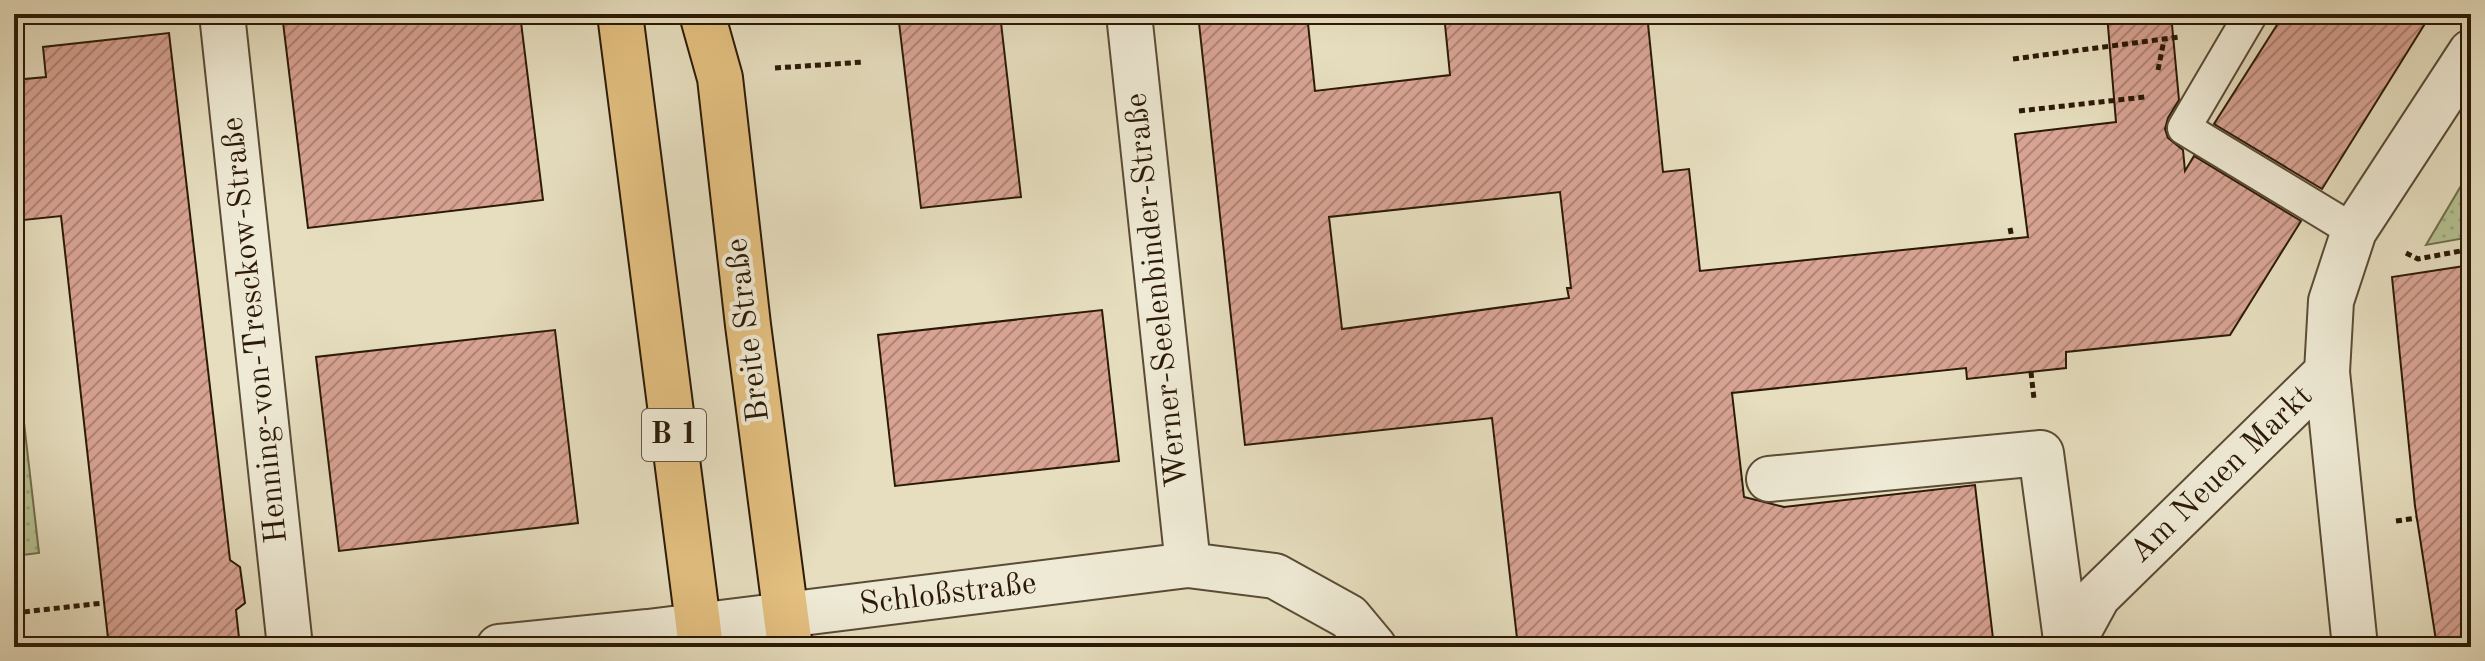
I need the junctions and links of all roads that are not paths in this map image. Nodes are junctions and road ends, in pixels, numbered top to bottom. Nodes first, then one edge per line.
1 (222, 14) edge
2 (620, 14) edge
3 (702, 14) edge
4 (1129, 14) edge
5 (2251, 14) edge
6 (2471, 52) edge
7 (2354, 231) junction
8 (2327, 372) junction
9 (1769, 479) dead end
10 (1188, 565) junction
11 (788, 631) edge
12 (700, 636) edge
13 (290, 647) edge
14 (499, 647) edge
15 (1374, 647) edge
16 (2068, 647) edge
17 (2355, 647) edge

1 - 13 street, Henning-von-Tresckow-Straße
2 - 12 main road, B 1
3 - 11 main road, Breite Straße
4 - 10 street, Werner-Seelenbinder-Straße
5 - 7 lane
6 - 7 street
7 - 8 street
8 - 16 street, Am Neuen Markt
8 - 17 street, Am Neuen Markt
9 - 16 street, Am Neuen Markt
10 - 11 street, Schloßstraße
10 - 15 street, Schloßstraße
11 - 12 street, Schloßstraße
12 - 14 street, Schloßstraße

